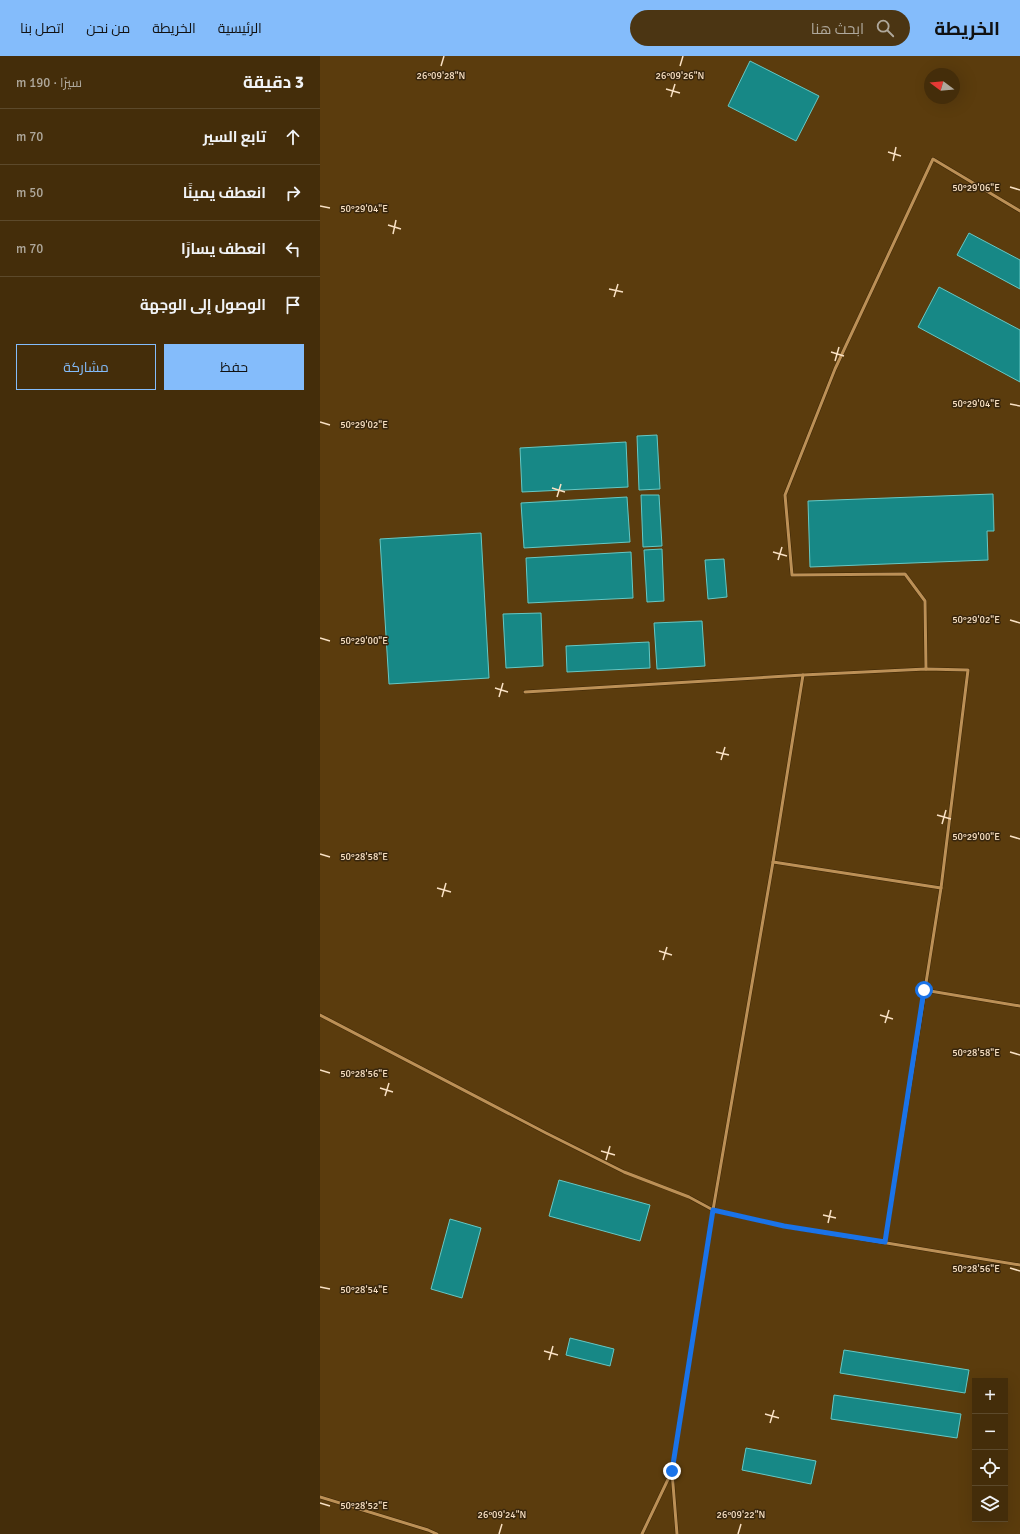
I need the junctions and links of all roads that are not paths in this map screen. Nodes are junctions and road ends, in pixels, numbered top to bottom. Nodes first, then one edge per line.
1 (1020, 211) edge
2 (926, 669) junction
3 (802, 675) junction
4 (525, 692) dead end
5 (774, 862) junction
6 (940, 888) junction
7 (924, 990) junction
8 (1020, 1006) edge
9 (320, 1015) edge
10 (713, 1210) junction
11 (885, 1242) junction
12 (1020, 1265) edge
13 (672, 1471) junction
14 (320, 1497) edge
15 (437, 1534) edge
16 (642, 1534) edge
17 (677, 1534) edge

1 - 2 lane
2 - 3 lane
2 - 6 lane
3 - 4 lane
3 - 5 lane
5 - 6 lane
5 - 10 lane
6 - 7 lane
7 - 8 lane
7 - 11 lane
9 - 10 lane
10 - 11 lane
10 - 13 lane
11 - 12 lane
13 - 16 lane
13 - 17 lane
14 - 15 lane

